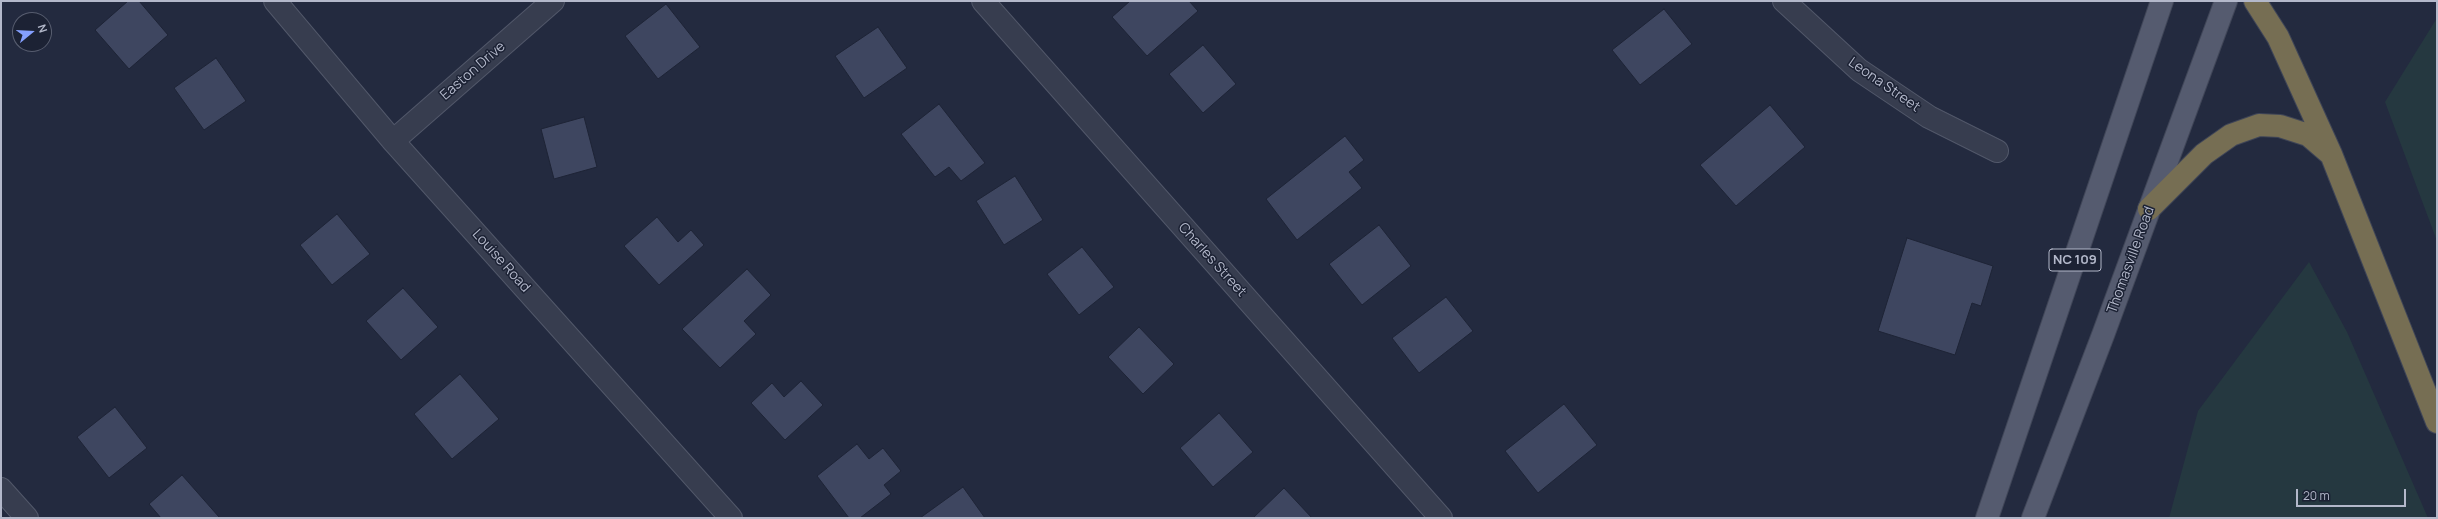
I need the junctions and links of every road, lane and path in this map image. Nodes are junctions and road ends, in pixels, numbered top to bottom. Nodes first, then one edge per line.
1 (275, 1) edge
2 (553, 1) edge
3 (983, 1) edge
4 (1784, 1) edge
5 (2162, 1) edge
6 (2226, 1) edge
7 (2255, 1) edge
8 (393, 141) junction
9 (1997, 151) dead end
10 (2331, 154) junction
11 (2149, 209) junction
12 (2437, 422) edge
13 (1, 489) edge
14 (27, 518) edge
15 (731, 518) edge
16 (1441, 518) edge
17 (1987, 518) edge
18 (2033, 518) edge

1 - 8 street, Louise Road
2 - 8 street, Easton Drive
3 - 16 street, Charles Street
4 - 9 street, Leona Street
5 - 17 main road, NC 109
6 - 11 main road, Thomasville Road
7 - 10 highway
8 - 15 street, Louise Road
10 - 11 highway
10 - 12 highway
11 - 18 main road, Thomasville Road
13 - 14 street

